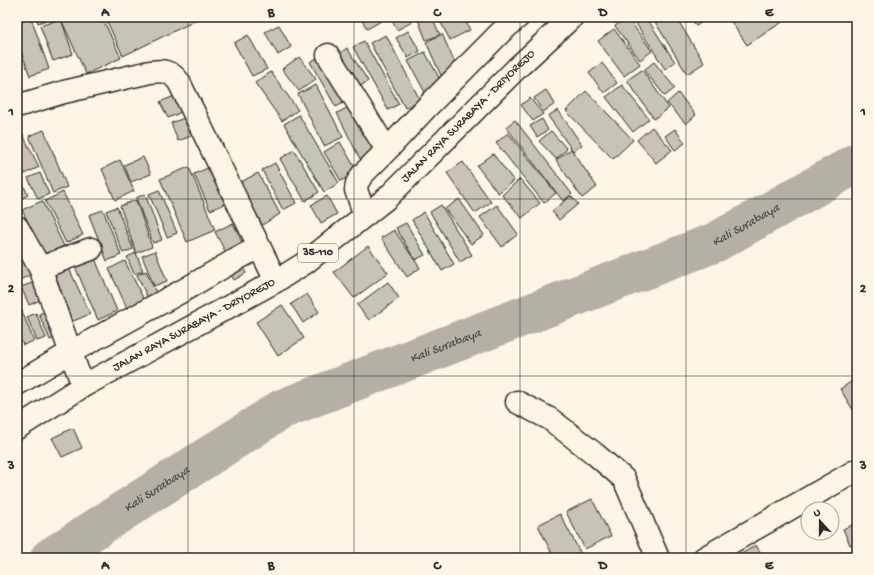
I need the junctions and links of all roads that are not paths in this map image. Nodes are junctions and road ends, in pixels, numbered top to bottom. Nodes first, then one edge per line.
1 (518, 17) edge
2 (572, 17) edge
3 (328, 55) dead end
4 (17, 106) edge
5 (387, 150) junction
6 (366, 215) junction
7 (17, 227) edge
8 (260, 247) junction
9 (91, 249) dead end
10 (40, 268) junction
11 (276, 282) junction
12 (71, 352) junction
13 (17, 384) edge
14 (83, 386) junction
15 (517, 402) dead end
16 (17, 428) edge
17 (857, 470) edge
18 (658, 558) edge
19 (704, 558) edge

1 - 5 street
2 - 6 street, JALAN RAYA SURABAYA - DRIYOREJO / 35-110
3 - 5 street
4 - 8 street
5 - 6 street
6 - 11 street, JALAN RAYA SURABAYA - DRIYOREJO / 35-110
7 - 10 street
8 - 11 street
8 - 12 street
9 - 10 street
10 - 12 street
11 - 14 street, JALAN RAYA SURABAYA - DRIYOREJO / 35-110
12 - 13 street
12 - 14 street
14 - 16 street, JALAN RAYA SURABAYA - DRIYOREJO / 35-110
15 - 18 street
17 - 19 street

